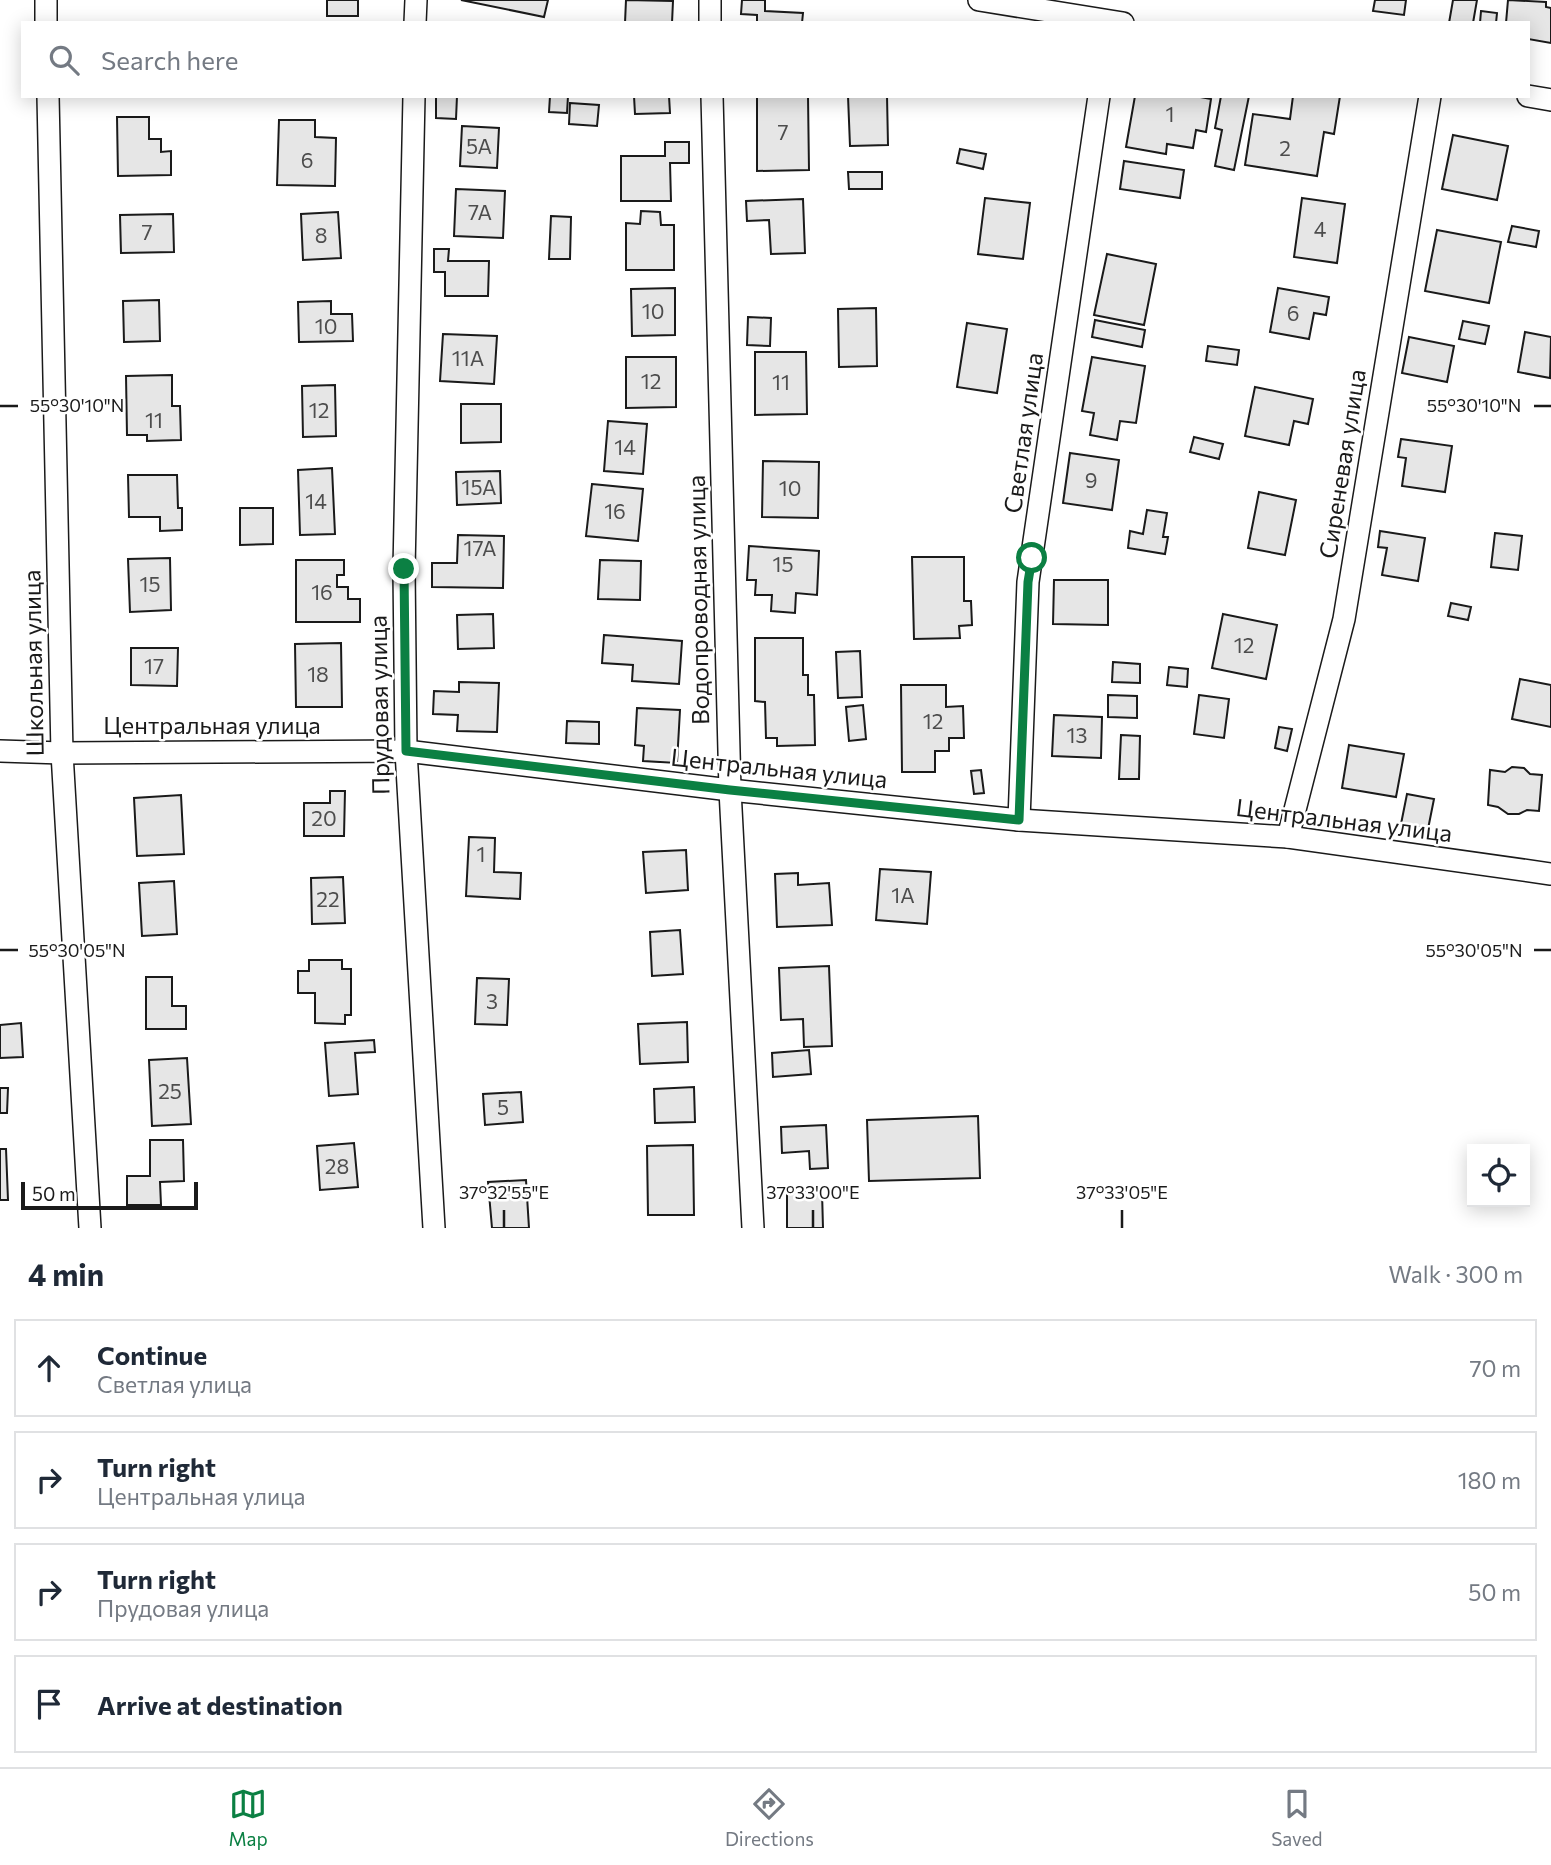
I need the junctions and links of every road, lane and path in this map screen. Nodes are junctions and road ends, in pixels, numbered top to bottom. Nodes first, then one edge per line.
1 (46, 0) edge
2 (416, 0) edge
3 (710, 0) edge
4 (979, 0) edge
5 (46, 21) edge
6 (415, 21) edge
7 (710, 21) edge
8 (1108, 21) edge
9 (1530, 96) edge
10 (48, 98) edge
11 (414, 98) edge
12 (712, 98) edge
13 (1099, 98) edge
14 (1430, 98) edge
15 (1551, 100) edge
16 (0, 751) edge
17 (406, 751) junction
18 (62, 753) junction
19 (730, 790) junction
20 (1019, 820) junction
21 (1287, 837) junction
22 (1551, 874) edge
23 (90, 1228) edge
24 (434, 1228) edge
25 (753, 1228) edge

1 - 5 street
2 - 6 street
3 - 7 street
4 - 8 street
9 - 15 street
10 - 18 street, Школьная улица
11 - 17 street, Прудовая улица
12 - 19 street, Водопроводная улица
13 - 20 street, Светлая улица
14 - 21 street, Сиреневая улица
16 - 18 street, Центральная улица
17 - 18 street, Центральная улица
17 - 19 street, Центральная улица
17 - 24 street, Прудовая улица
18 - 23 street, Школьная улица
19 - 20 street, Центральная улица
19 - 25 street, Водопроводная улица
20 - 21 street, Центральная улица
21 - 22 street, Центральная улица

